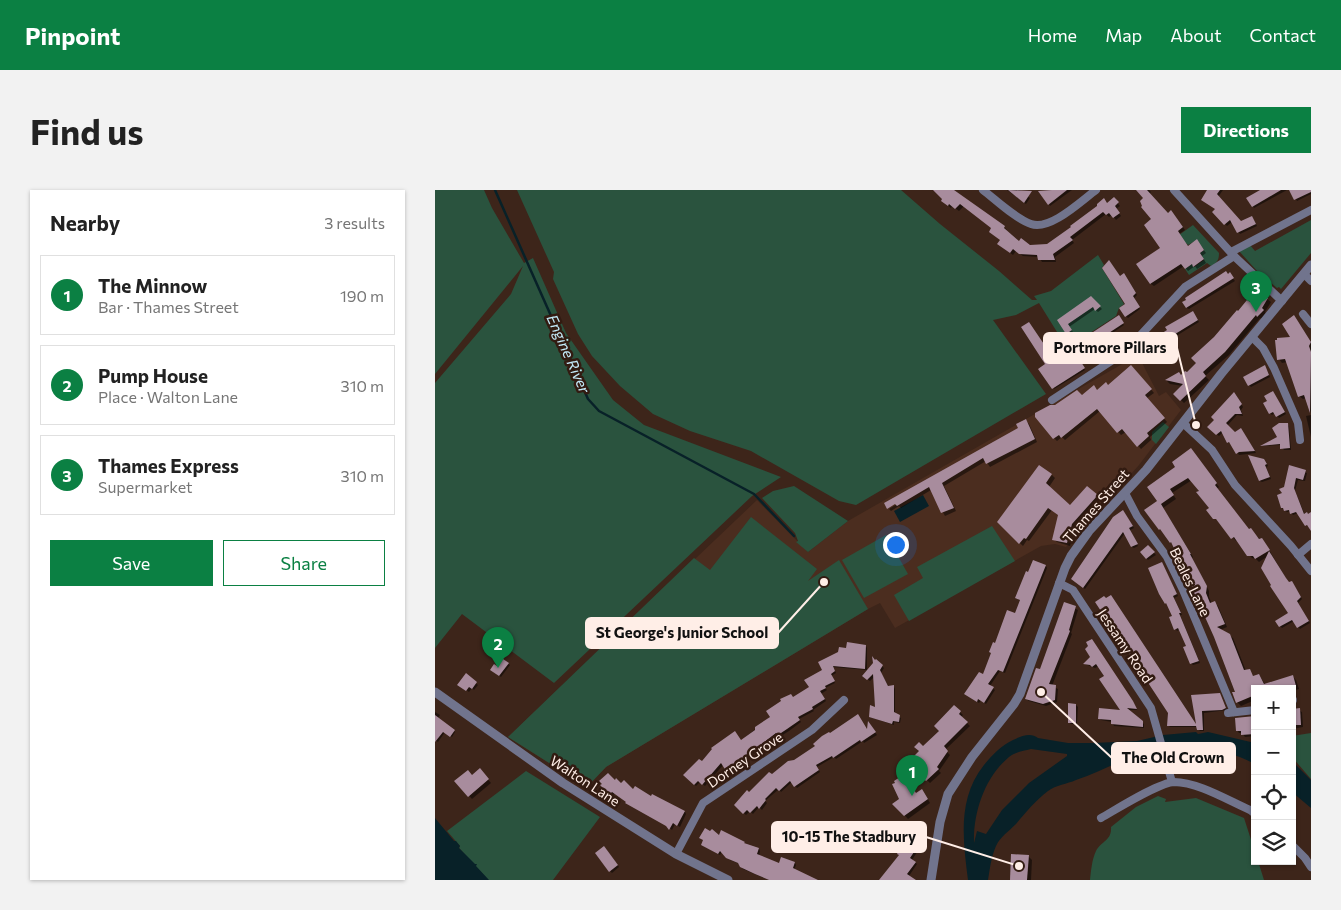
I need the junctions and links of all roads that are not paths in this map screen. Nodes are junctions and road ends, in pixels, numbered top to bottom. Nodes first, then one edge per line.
1 (983, 190) edge
2 (1096, 190) edge
3 (1179, 192) edge
4 (1311, 210) edge
5 (1233, 254) junction
6 (1311, 265) edge
7 (1304, 274) junction
8 (1311, 281) edge
9 (1282, 301) junction
10 (1303, 314) dead end
11 (1311, 324) edge
12 (1252, 337) junction
13 (1052, 400) dead end
14 (1183, 423) junction
15 (1301, 440) dead end
16 (1125, 493) junction
17 (1311, 544) edge
18 (1298, 554) junction
19 (1311, 572) edge
20 (1059, 583) junction
21 (435, 692) edge
22 (844, 700) dead end
23 (1251, 710) edge
24 (1172, 782) junction
25 (1251, 811) edge
26 (1101, 818) dead end
27 (1296, 849) edge
28 (676, 854) junction
29 (1311, 867) edge
30 (728, 880) edge
31 (931, 880) edge

1 - 2 street
3 - 5 street
4 - 5 street
5 - 9 street
5 - 13 street
6 - 7 street, Thames Street
7 - 8 street
7 - 9 street, Thames Street
9 - 12 street, Thames Street
10 - 11 street
12 - 14 street, Thames Street
12 - 15 street
14 - 16 street, Thames Street
14 - 18 street
16 - 20 street, Thames Street
16 - 23 street, Beales Lane
17 - 18 street
18 - 19 street
20 - 24 street, Jessamy Road
20 - 31 street, Thames Street
21 - 28 street, Walton Lane
22 - 28 street, Dorney Grove
24 - 25 street
24 - 26 street
27 - 29 street
28 - 30 street, Walton Lane

